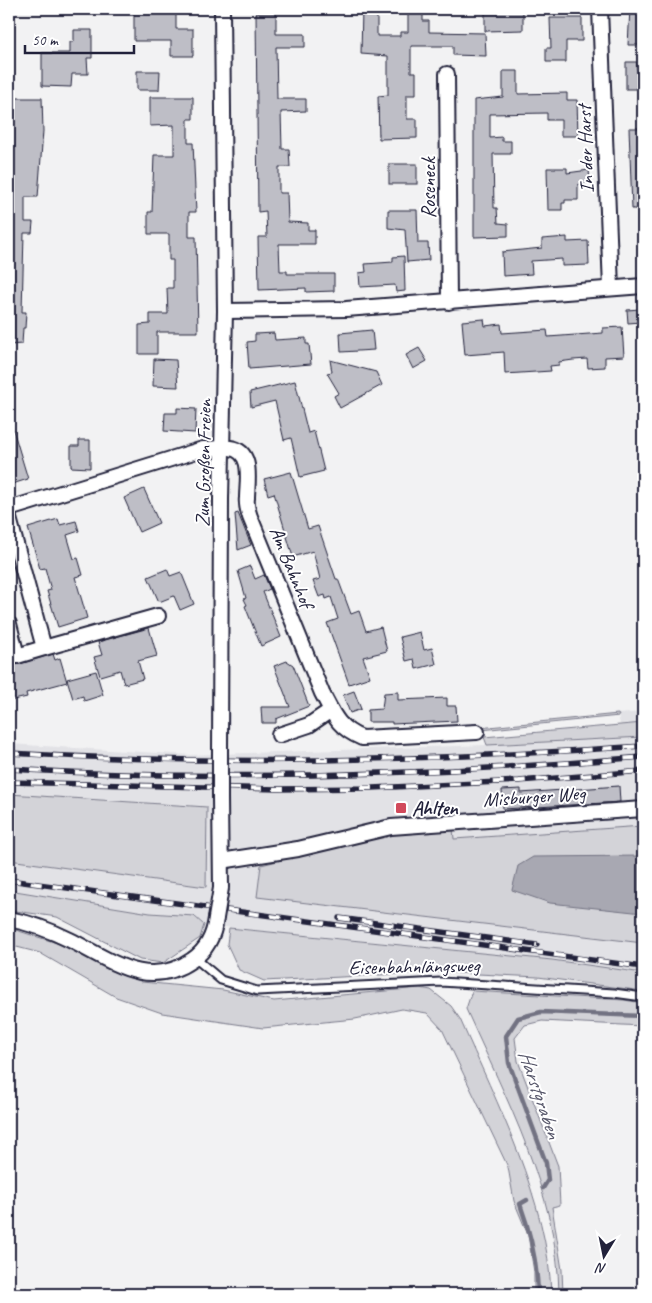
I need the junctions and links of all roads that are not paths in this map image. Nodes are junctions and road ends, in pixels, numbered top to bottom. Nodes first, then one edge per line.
1 (222, 9) edge
2 (600, 9) edge
3 (447, 74) dead end
4 (643, 286) edge
5 (611, 288) junction
6 (449, 302) junction
7 (225, 311) junction
8 (223, 448) junction
9 (9, 509) edge
10 (9, 518) edge
11 (158, 616) dead end
12 (9, 624) edge
13 (44, 648) junction
14 (13, 657) edge
15 (331, 710) junction
16 (478, 732) dead end
17 (279, 735) dead end
18 (643, 809) edge
19 (221, 861) junction
20 (9, 919) edge
21 (195, 958) junction
22 (643, 997) edge

1 - 7 street, Zum Großen Freien
2 - 5 street, In der Harst
3 - 6 street, Roseneck
4 - 5 street
5 - 6 street
6 - 7 street
7 - 8 street, Zum Großen Freien
8 - 9 street
8 - 15 street, Am Bahnhof
8 - 19 street, Zum Großen Freien, bridge
10 - 13 street
11 - 13 street
12 - 14 street
13 - 14 street
15 - 16 street, Am Bahnhof
15 - 17 street
18 - 19 street, Misburger Weg
19 - 21 street, Zum Großen Freien, bridge
20 - 21 street
21 - 22 lane, Eisenbahnlängsweg

